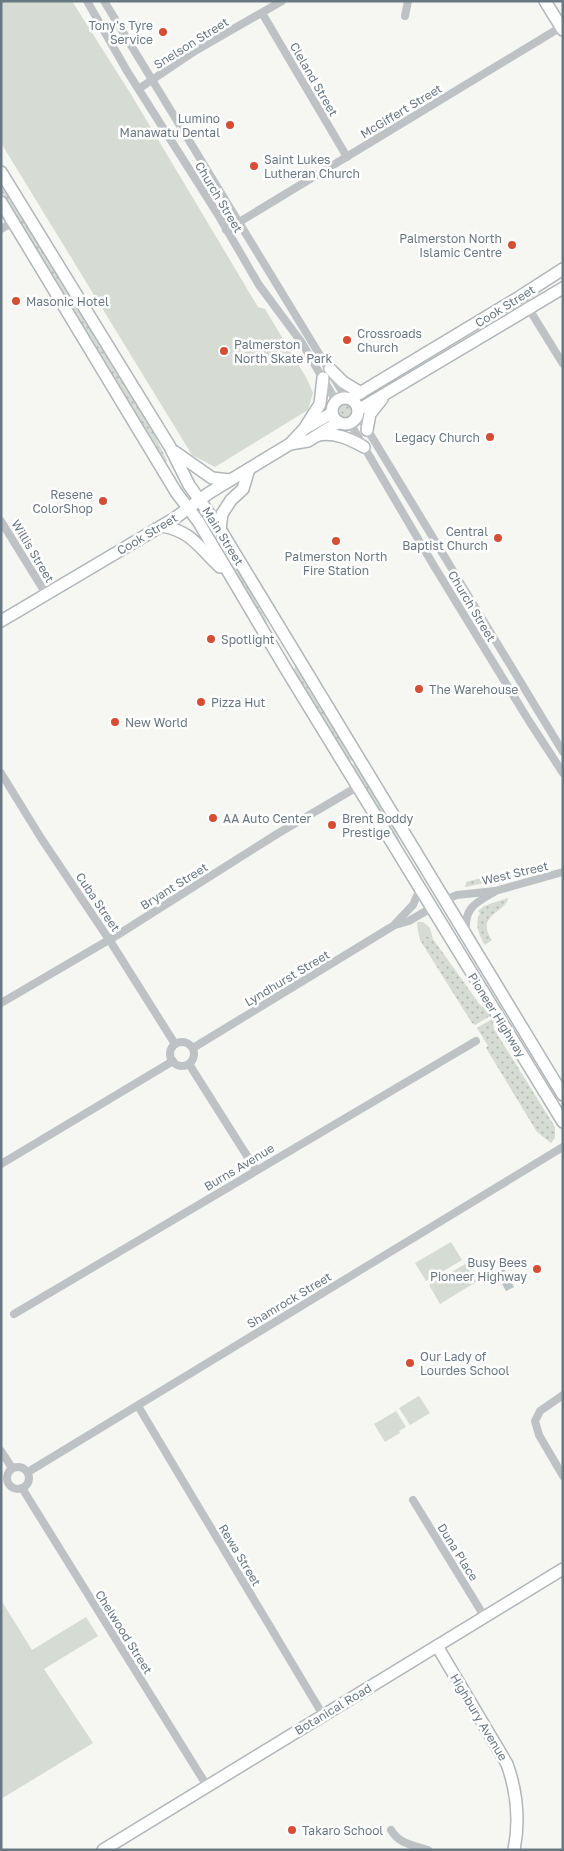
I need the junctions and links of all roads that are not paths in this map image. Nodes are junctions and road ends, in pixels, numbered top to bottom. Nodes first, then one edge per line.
1 (86, 1) edge
2 (104, 1) edge
3 (282, 1) edge
4 (408, 1) edge
5 (545, 1) edge
6 (262, 13) junction
7 (405, 16) dead end
8 (562, 28) edge
9 (152, 80) junction
10 (140, 88) junction
11 (347, 157) junction
12 (1, 172) edge
13 (1, 202) edge
14 (13, 222) junction
15 (239, 223) junction
16 (1, 229) edge
17 (226, 230) junction
18 (563, 269) edge
19 (563, 288) edge
20 (521, 296) junction
21 (529, 308) junction
22 (446, 342) junction
23 (453, 353) junction
24 (563, 364) edge
25 (404, 367) junction
26 (327, 373) junction
27 (410, 379) junction
28 (361, 392) junction
29 (389, 392) junction
30 (344, 399) junction
31 (347, 416) junction
32 (304, 429) junction
33 (368, 430) junction
34 (318, 435) junction
35 (290, 444) junction
36 (170, 447) junction
37 (364, 447) junction
38 (248, 469) junction
39 (230, 480) junction
40 (200, 499) junction
41 (188, 508) junction
42 (1, 520) edge
43 (162, 526) junction
44 (220, 529) junction
45 (227, 573) junction
46 (46, 594) junction
47 (1, 621) edge
48 (563, 752) edge
49 (1, 773) edge
50 (563, 773) edge
51 (358, 787) junction
52 (397, 824) junction
53 (563, 872) edge
54 (420, 889) junction
55 (496, 891) junction
56 (444, 900) junction
57 (431, 908) junction
58 (393, 926) junction
59 (466, 937) junction
60 (110, 940) junction
61 (475, 979) junction
62 (1, 1004) edge
63 (522, 1029) junction
64 (511, 1037) junction
65 (476, 1041) dead end
66 (176, 1044) junction
67 (193, 1048) junction
68 (173, 1061) junction
69 (189, 1064) junction
70 (563, 1095) edge
71 (563, 1122) edge
72 (563, 1147) edge
73 (1, 1164) edge
74 (256, 1170) junction
75 (14, 1314) dead end
76 (563, 1395) edge
77 (138, 1406) junction
78 (1, 1451) edge
79 (12, 1468) junction
80 (28, 1472) junction
81 (563, 1476) edge
82 (5, 1486) edge
83 (22, 1488) junction
84 (413, 1500) dead end
85 (563, 1569) edge
86 (484, 1616) junction
87 (437, 1646) junction
88 (323, 1716) junction
89 (207, 1786) junction
90 (391, 1830) dead end
91 (103, 1850) edge
92 (428, 1850) edge
93 (514, 1850) edge

1 - 10 street, Church Street
2 - 9 street, Church Street
3 - 6 street, Snelson Street
4 - 7 street
5 - 8 main road
6 - 9 street, Snelson Street
6 - 11 street, Cleland Street
8 - 11 street, McGiffert Street
9 - 10 street, Snelson Street
9 - 15 street, Church Street
10 - 17 street, Church Street
11 - 15 street, McGiffert Street
12 - 36 main road, Main Street
13 - 14 main road, Main Street
14 - 16 street
14 - 41 main road, Main Street
15 - 17 street, McGiffert Street
15 - 26 street, Church Street
17 - 26 street, Church Street
18 - 20 main road, Cook Street
19 - 21 main road, Cook Street
20 - 21 street
20 - 22 main road, Cook Street
21 - 23 main road, Cook Street
21 - 24 street
22 - 23 main road
22 - 25 main road, Cook Street
23 - 27 main road, Cook Street
25 - 27 main road
25 - 28 main road, Cook Street
26 - 28 main road
26 - 30 street, Church Street
26 - 32 main road
27 - 29 main road, Cook Street
28 - 30 main road, Cook Street
29 - 31 main road, Cook Street
29 - 33 main road
30 - 31 main road
30 - 31 main road
31 - 32 main road, Cook Street
31 - 33 street, Church Street
31 - 34 main road, Cook Street
31 - 37 street, Church Street
32 - 35 main road, Cook Street
33 - 48 street, Church Street
34 - 35 main road, Cook Street
34 - 37 main road
35 - 38 main road, Cook Street
36 - 39 main road
36 - 40 main road, Main Street
37 - 50 street, Church Street
38 - 39 main road, Cook Street
38 - 44 main road
39 - 40 main road, Cook Street
40 - 41 main road, Cook Street
40 - 44 main road, Main Street
41 - 43 main road, Cook Street
41 - 45 main road, Main Street
42 - 46 street, Willis Street
43 - 45 main road
43 - 46 main road, Cook Street
44 - 52 main road, Main Street
45 - 51 main road, Main Street
46 - 47 main road, Cook Street
49 - 60 street, Cuba Street
51 - 54 main road, Main Street
51 - 60 street, Bryant Street
52 - 56 main road, Main Street
52 - 57 main road
53 - 55 street, West Street
54 - 57 main road, Main Street
54 - 58 street, Lyndhurst Street
55 - 56 street, West Street
55 - 59 street
56 - 59 main road, Pioneer Highway
56 - 61 main road
57 - 58 street, Lyndhurst Street
57 - 61 main road, Pioneer Highway
58 - 67 street, Lyndhurst Street
59 - 63 main road, Pioneer Highway
60 - 62 street, Bryant Street
60 - 66 street, Cuba Street
61 - 64 main road, Pioneer Highway
63 - 64 main road
63 - 70 main road, Pioneer Highway
64 - 71 main road, Pioneer Highway
65 - 74 street, Burns Avenue
66 - 67 street
66 - 68 street
67 - 69 street
68 - 69 street
68 - 73 street
69 - 74 street
72 - 77 street, Shamrock Street
74 - 75 street, Burns Avenue
76 - 81 street
77 - 80 street, Shamrock Street
77 - 88 street, Rewa Street
78 - 79 street
79 - 80 street
79 - 82 street
80 - 83 street
82 - 83 street
83 - 89 street, Chelwood Street
84 - 86 street, Duna Place
85 - 86 main road, Botanical Road
86 - 87 main road, Botanical Road
87 - 88 main road, Botanical Road
87 - 93 main road, Highbury Avenue
88 - 89 main road, Botanical Road
89 - 91 main road, Botanical Road
90 - 92 street

